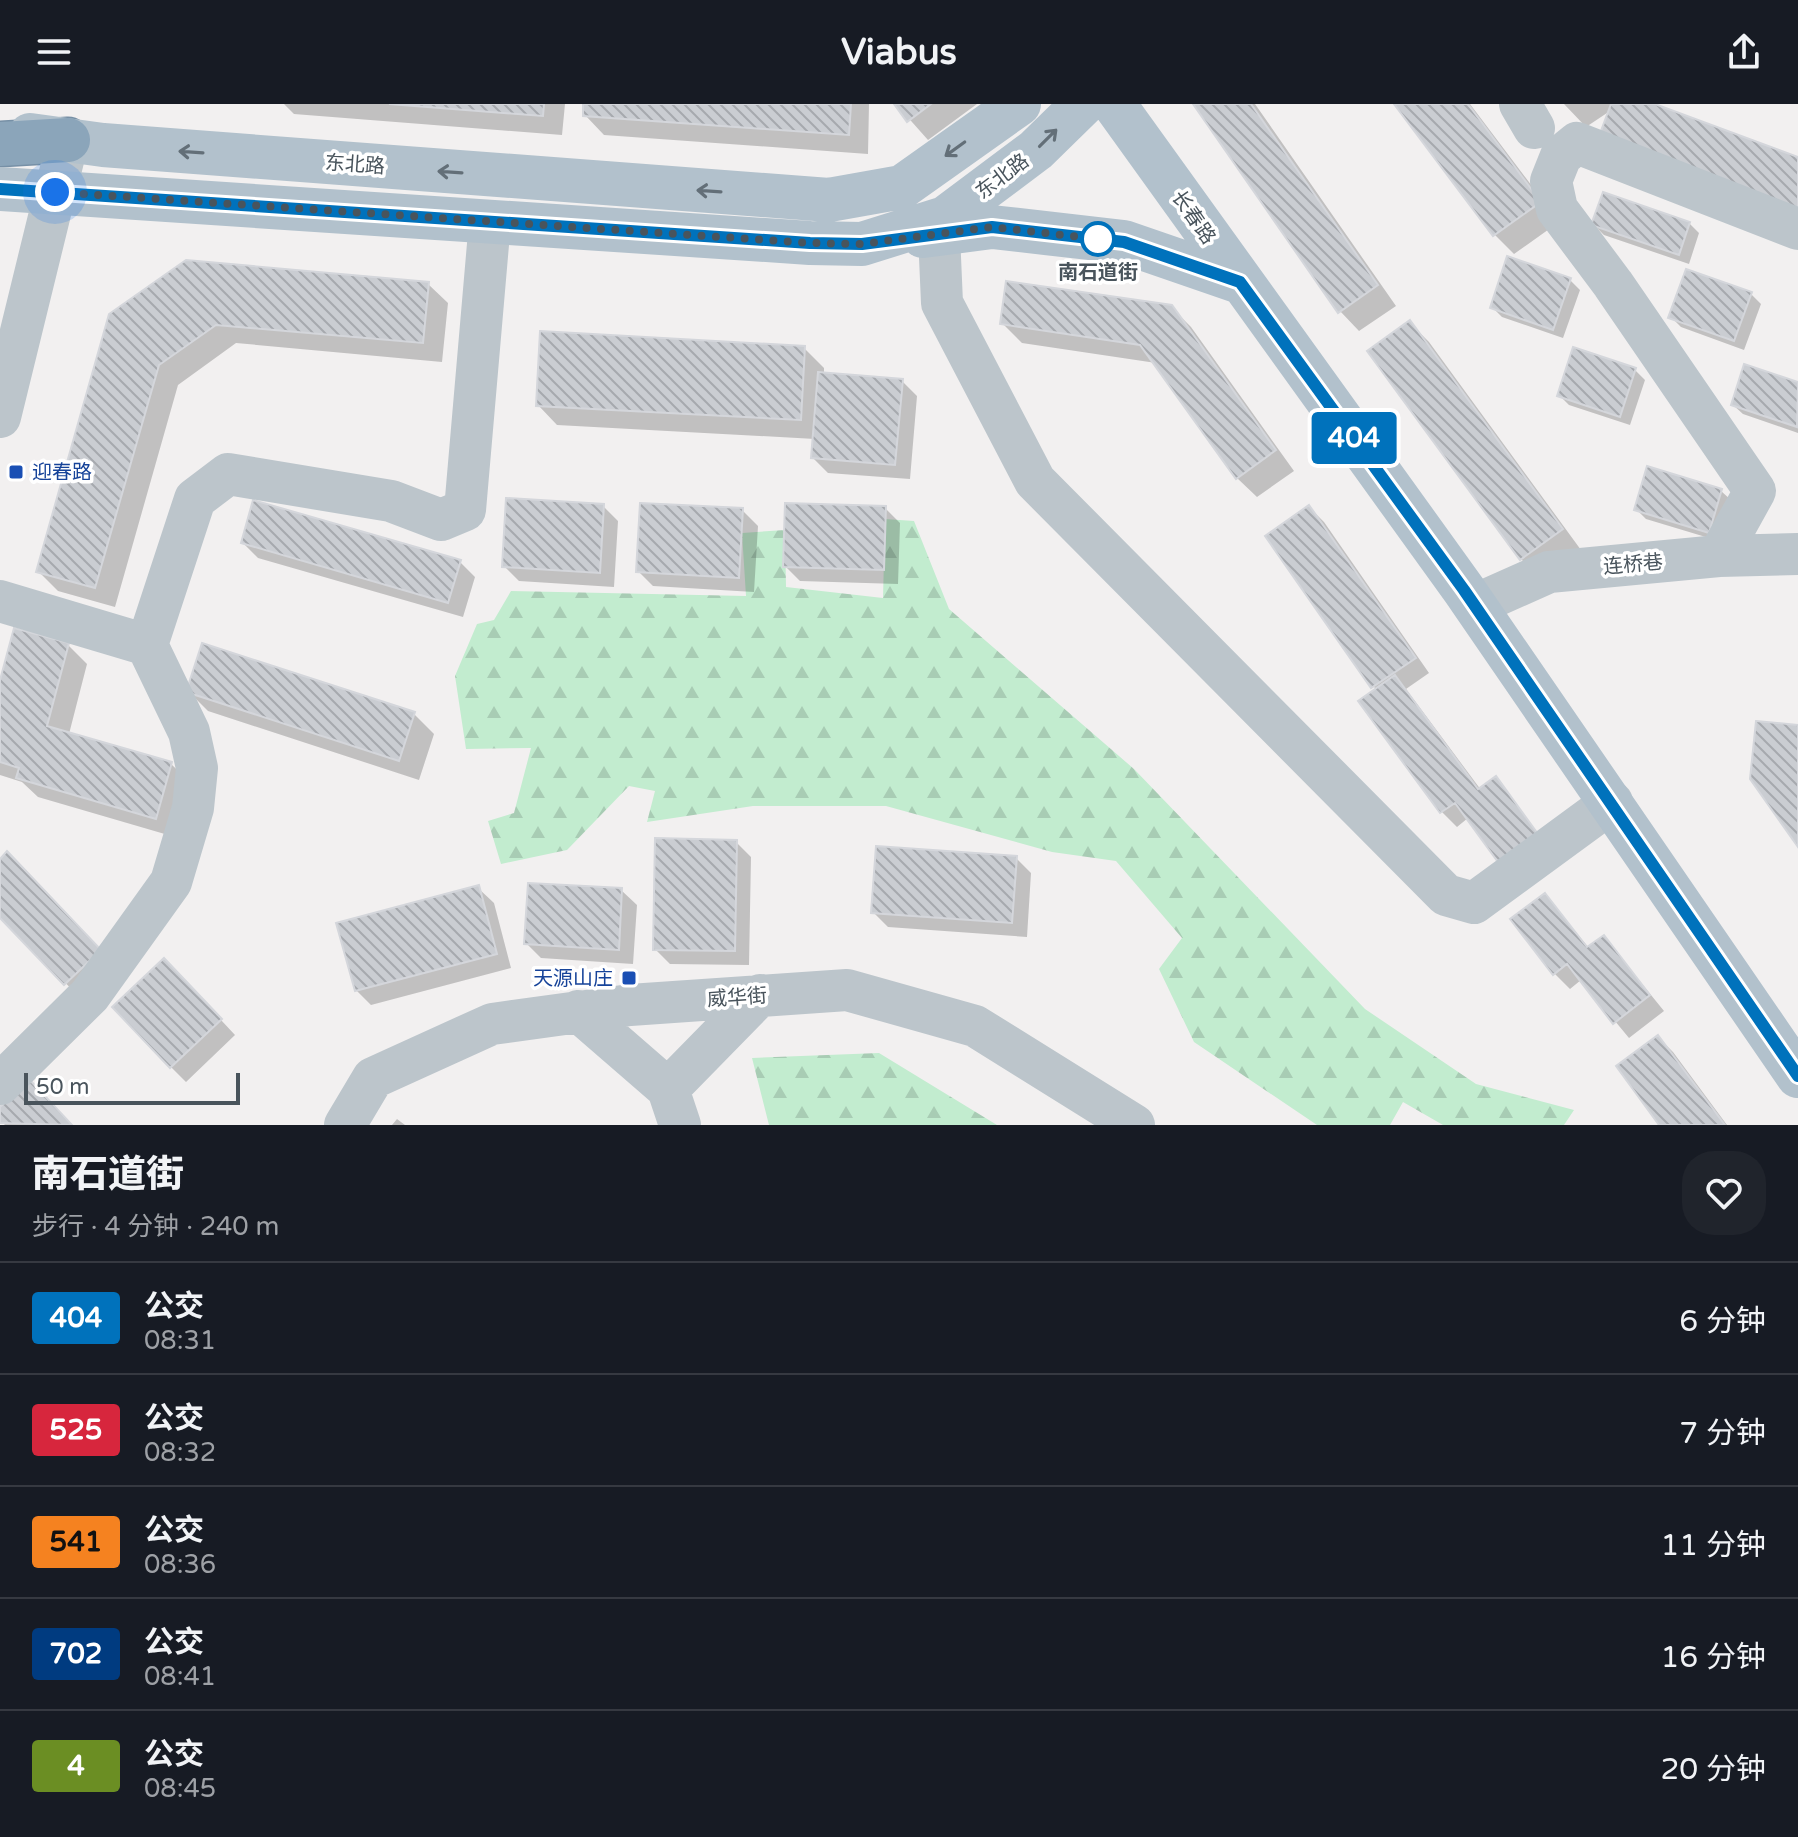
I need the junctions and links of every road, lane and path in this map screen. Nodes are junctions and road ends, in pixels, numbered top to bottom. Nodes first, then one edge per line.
1 (1019, 104) edge
2 (1083, 104) edge
3 (1114, 104) edge
4 (0, 131) edge
5 (68, 140) junction
6 (0, 144) edge
7 (0, 189) edge
8 (55, 192) junction
9 (490, 221) junction
10 (1798, 229) edge
11 (939, 234) junction
12 (862, 244) junction
13 (1240, 282) junction
14 (0, 417) edge
15 (1798, 554) edge
16 (1719, 556) junction
17 (0, 601) edge
18 (1475, 605) junction
19 (147, 645) junction
20 (1612, 802) junction
21 (760, 995) junction
22 (578, 1011) junction
23 (1798, 1076) edge
24 (0, 1084) edge
25 (674, 1107) edge
26 (345, 1125) edge
27 (1134, 1125) edge

1 -> 5 main road, 东北路
12 -> 2 main road, 东北路
3 - 13 main road, 长春路
4 - 5 main road, 东北路
5 - 6 highway
5 - 8 street
7 - 8 main road, 东北路
8 - 9 main road, 东北路
8 - 14 street
9 - 12 main road, 东北路
9 - 19 street
10 - 16 street
11 - 12 main road
11 - 13 main road
11 - 20 street
13 - 18 main road, 长春路
15 - 16 street, 连桥巷
16 - 18 street, 连桥巷
17 - 19 street
18 - 20 main road, 长春路
19 - 24 street
20 - 23 main road, 长春路
21 - 22 street, 威华街
21 - 25 street
21 - 27 street, 威华街
22 - 25 street
22 - 26 street, 威华街

